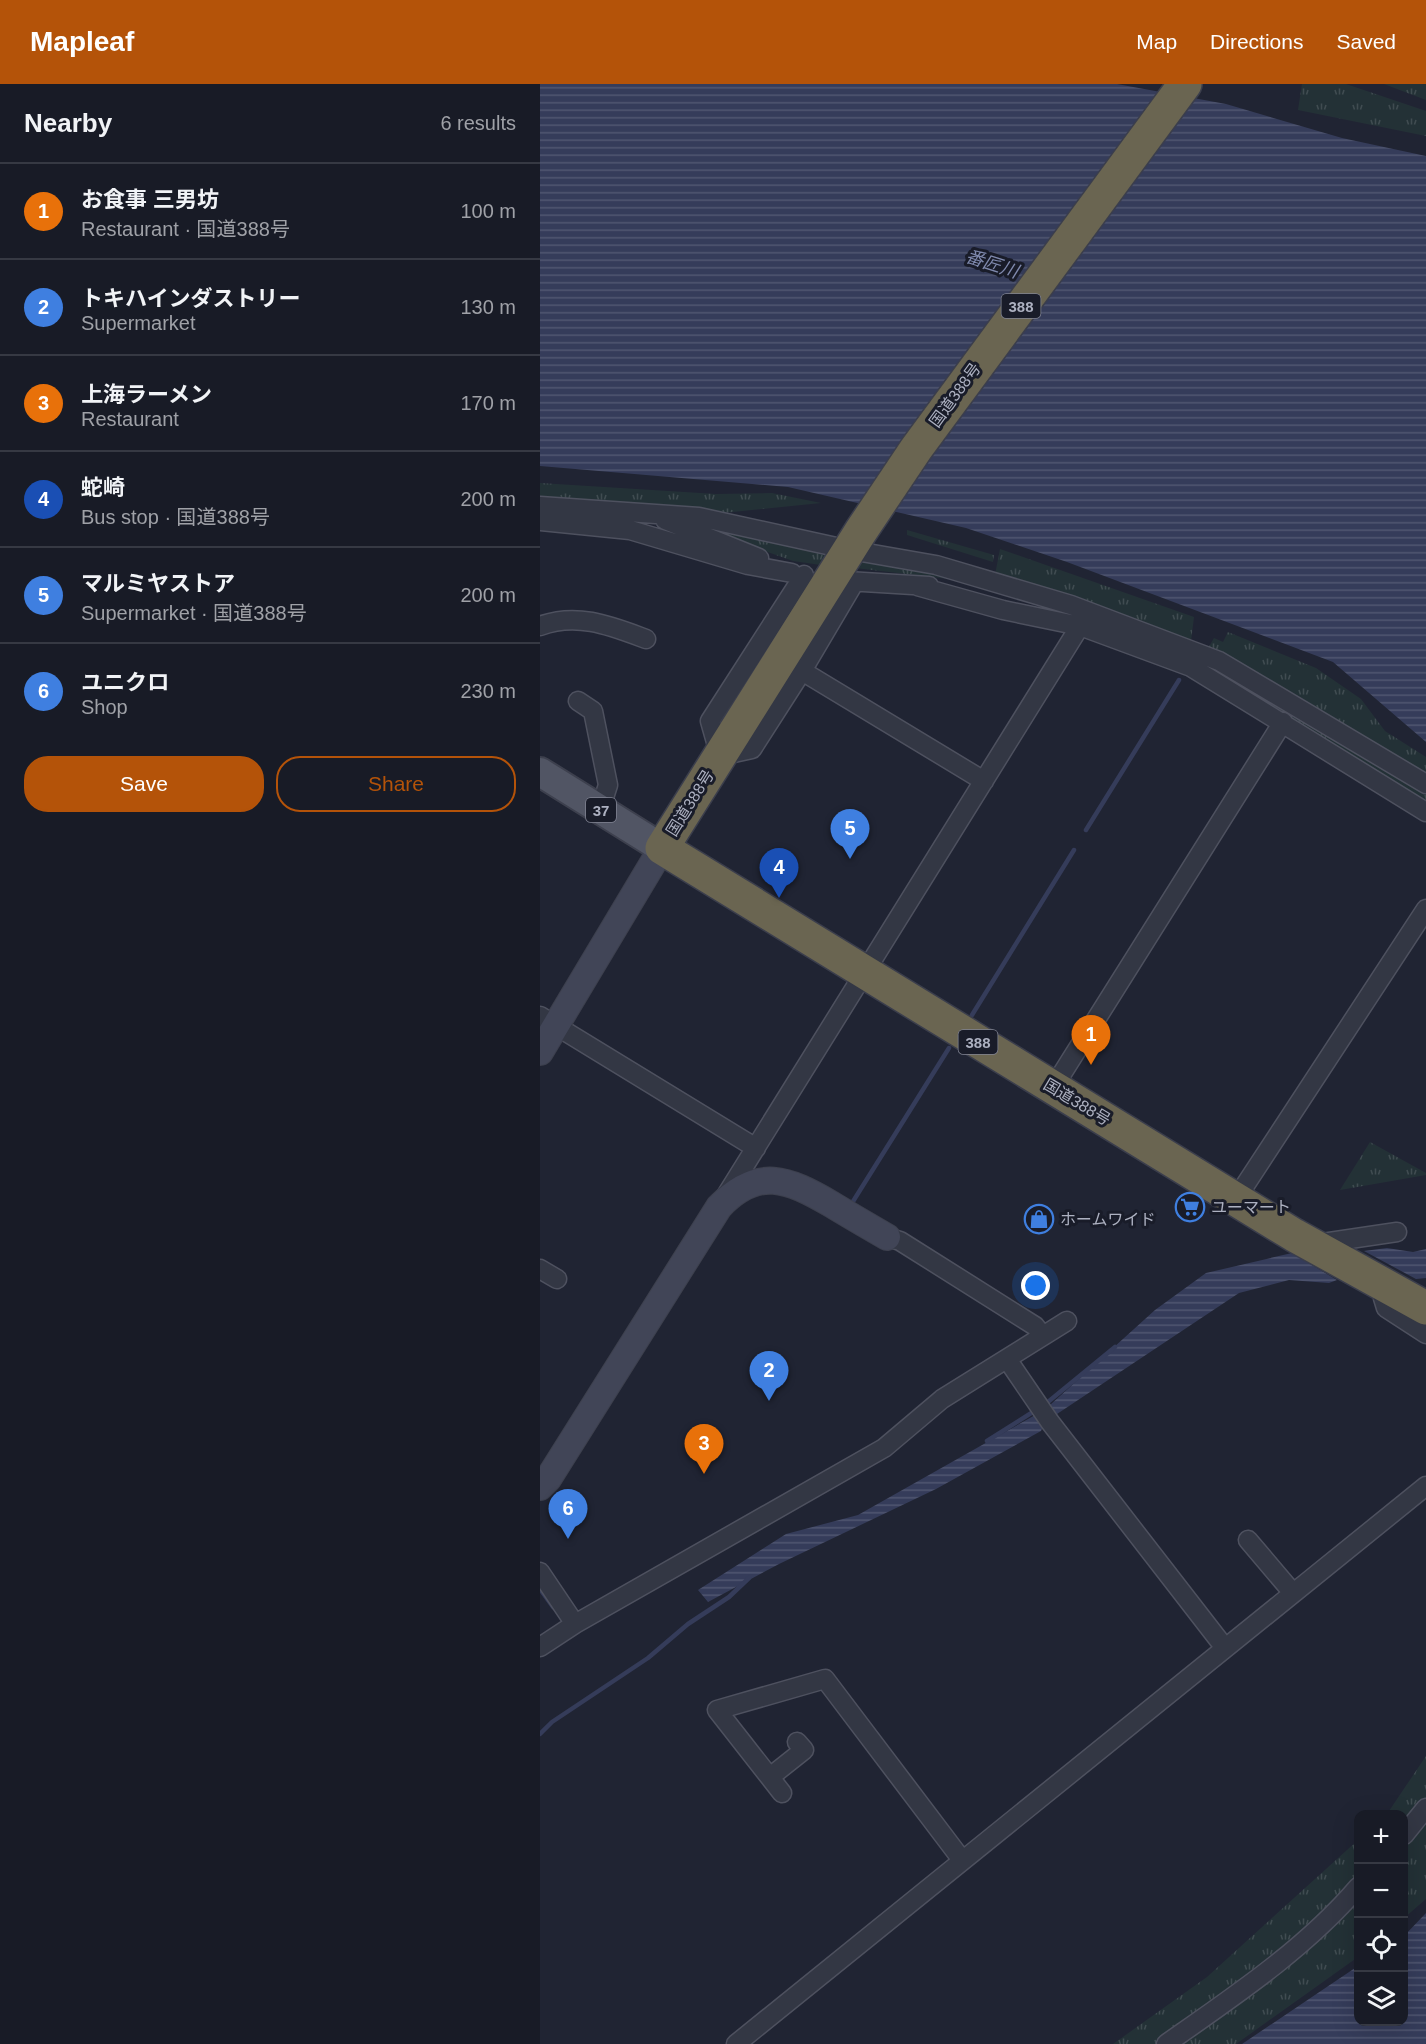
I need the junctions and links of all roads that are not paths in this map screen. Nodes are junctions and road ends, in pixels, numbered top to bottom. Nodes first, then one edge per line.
1 (1185, 84) edge
2 (540, 506) edge
3 (647, 513) junction
4 (540, 521) edge
5 (853, 561) junction
6 (804, 574) junction
7 (917, 586) junction
8 (1018, 590) junction
9 (540, 626) edge
10 (1080, 626) junction
11 (646, 639) dead end
12 (802, 671) junction
13 (578, 701) dead end
14 (1283, 722) junction
15 (720, 756) junction
16 (540, 772) edge
17 (984, 781) junction
18 (1426, 784) edge
19 (600, 810) junction
20 (1426, 812) edge
21 (662, 848) junction
22 (1426, 909) edge
23 (866, 974) junction
24 (548, 1021) edge
25 (540, 1052) edge
26 (1053, 1088) junction
27 (756, 1148) junction
28 (1236, 1199) junction
29 (719, 1207) junction
30 (1397, 1232) dead end
31 (887, 1237) joint
32 (1322, 1250) junction
33 (540, 1269) edge
34 (557, 1279) dead end
35 (1375, 1280) junction
36 (1426, 1308) edge
37 (1067, 1321) dead end
38 (1426, 1334) edge
39 (1043, 1336) junction
40 (1007, 1359) junction
41 (1426, 1486) edge
42 (540, 1487) edge
43 (1248, 1540) dead end
44 (540, 1572) edge
45 (1293, 1593) junction
46 (575, 1624) junction
47 (540, 1647) edge
48 (1225, 1648) junction
49 (797, 1742) dead end
50 (770, 1777) junction
51 (782, 1793) dead end
52 (1426, 1808) edge
53 (1408, 1829) edge
54 (962, 1860) junction
55 (1354, 1893) edge
56 (736, 2044) edge
57 (1166, 2044) edge

1 - 5 highway, 国道388号 / 388
2 - 3 street
3 - 5 street
3 - 6 street
4 - 6 street
5 - 7 street
5 - 8 street
5 - 12 street
5 - 15 highway, 国道388号 / 388
6 - 15 street
7 - 8 street
7 - 10 street
8 - 18 street
9 - 11 street
10 - 14 street
10 - 17 street
12 - 15 street
12 - 17 street
13 - 19 street
14 - 20 street
14 - 26 street
15 - 21 highway, 国道388号 / 388
16 - 19 main road, 37
17 - 23 street
19 - 21 main road, 37
21 - 23 highway, 国道388号 / 388
21 - 24 street
22 - 28 street
23 - 26 highway, 国道388号 / 388
23 - 27 street
24 - 25 street
24 - 27 street
26 - 28 highway, 国道388号 / 388
27 - 29 street
28 - 32 highway, 国道388号 / 388
29 - 31 street
29 - 42 street
30 - 32 street
31 - 39 street
32 - 35 highway, 国道388号 / 388
33 - 34 street
35 - 36 highway, 国道388号 / 388
35 - 38 street
37 - 39 street
39 - 40 street
40 - 46 street
40 - 48 street
41 - 45 street
43 - 45 street
44 - 46 street
45 - 48 street
46 - 47 street
48 - 54 street
49 - 50 street
50 - 51 street
50 - 54 street
52 - 53 street
54 - 56 street
55 - 57 street

